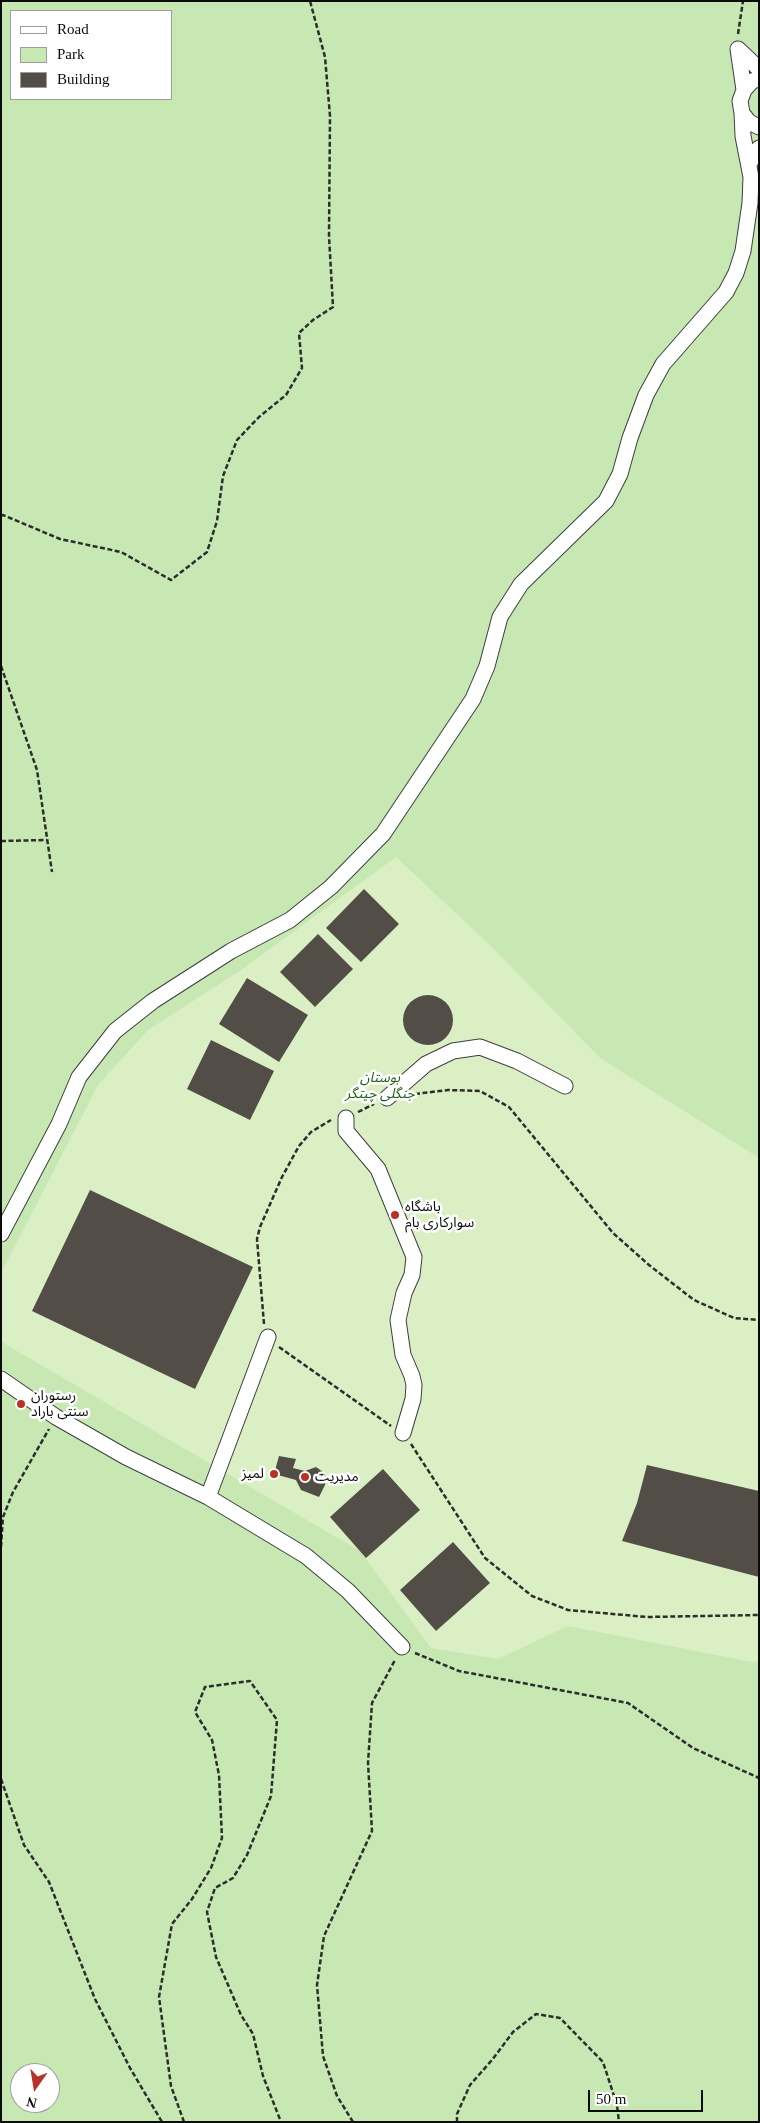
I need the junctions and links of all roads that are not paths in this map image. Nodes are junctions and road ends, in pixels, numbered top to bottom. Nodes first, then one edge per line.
1 (759, 69) edge
2 (759, 80) edge
3 (744, 90) junction
4 (742, 113) junction
5 (759, 127) edge
6 (759, 148) edge
7 (749, 164) junction
8 (565, 1086) dead end
9 (387, 1098) road end
10 (346, 1118) road end
11 (1, 1234) edge
12 (268, 1336) road end
13 (1, 1379) edge
14 (403, 1433) road end
15 (208, 1497) junction
16 (402, 1647) road end

1 - 3 street
2 - 3 street
3 - 4 street
4 - 5 street
4 - 7 street
6 - 7 street
7 - 11 street
8 - 9 street
10 - 14 street
12 - 15 street
13 - 15 street
15 - 16 street

